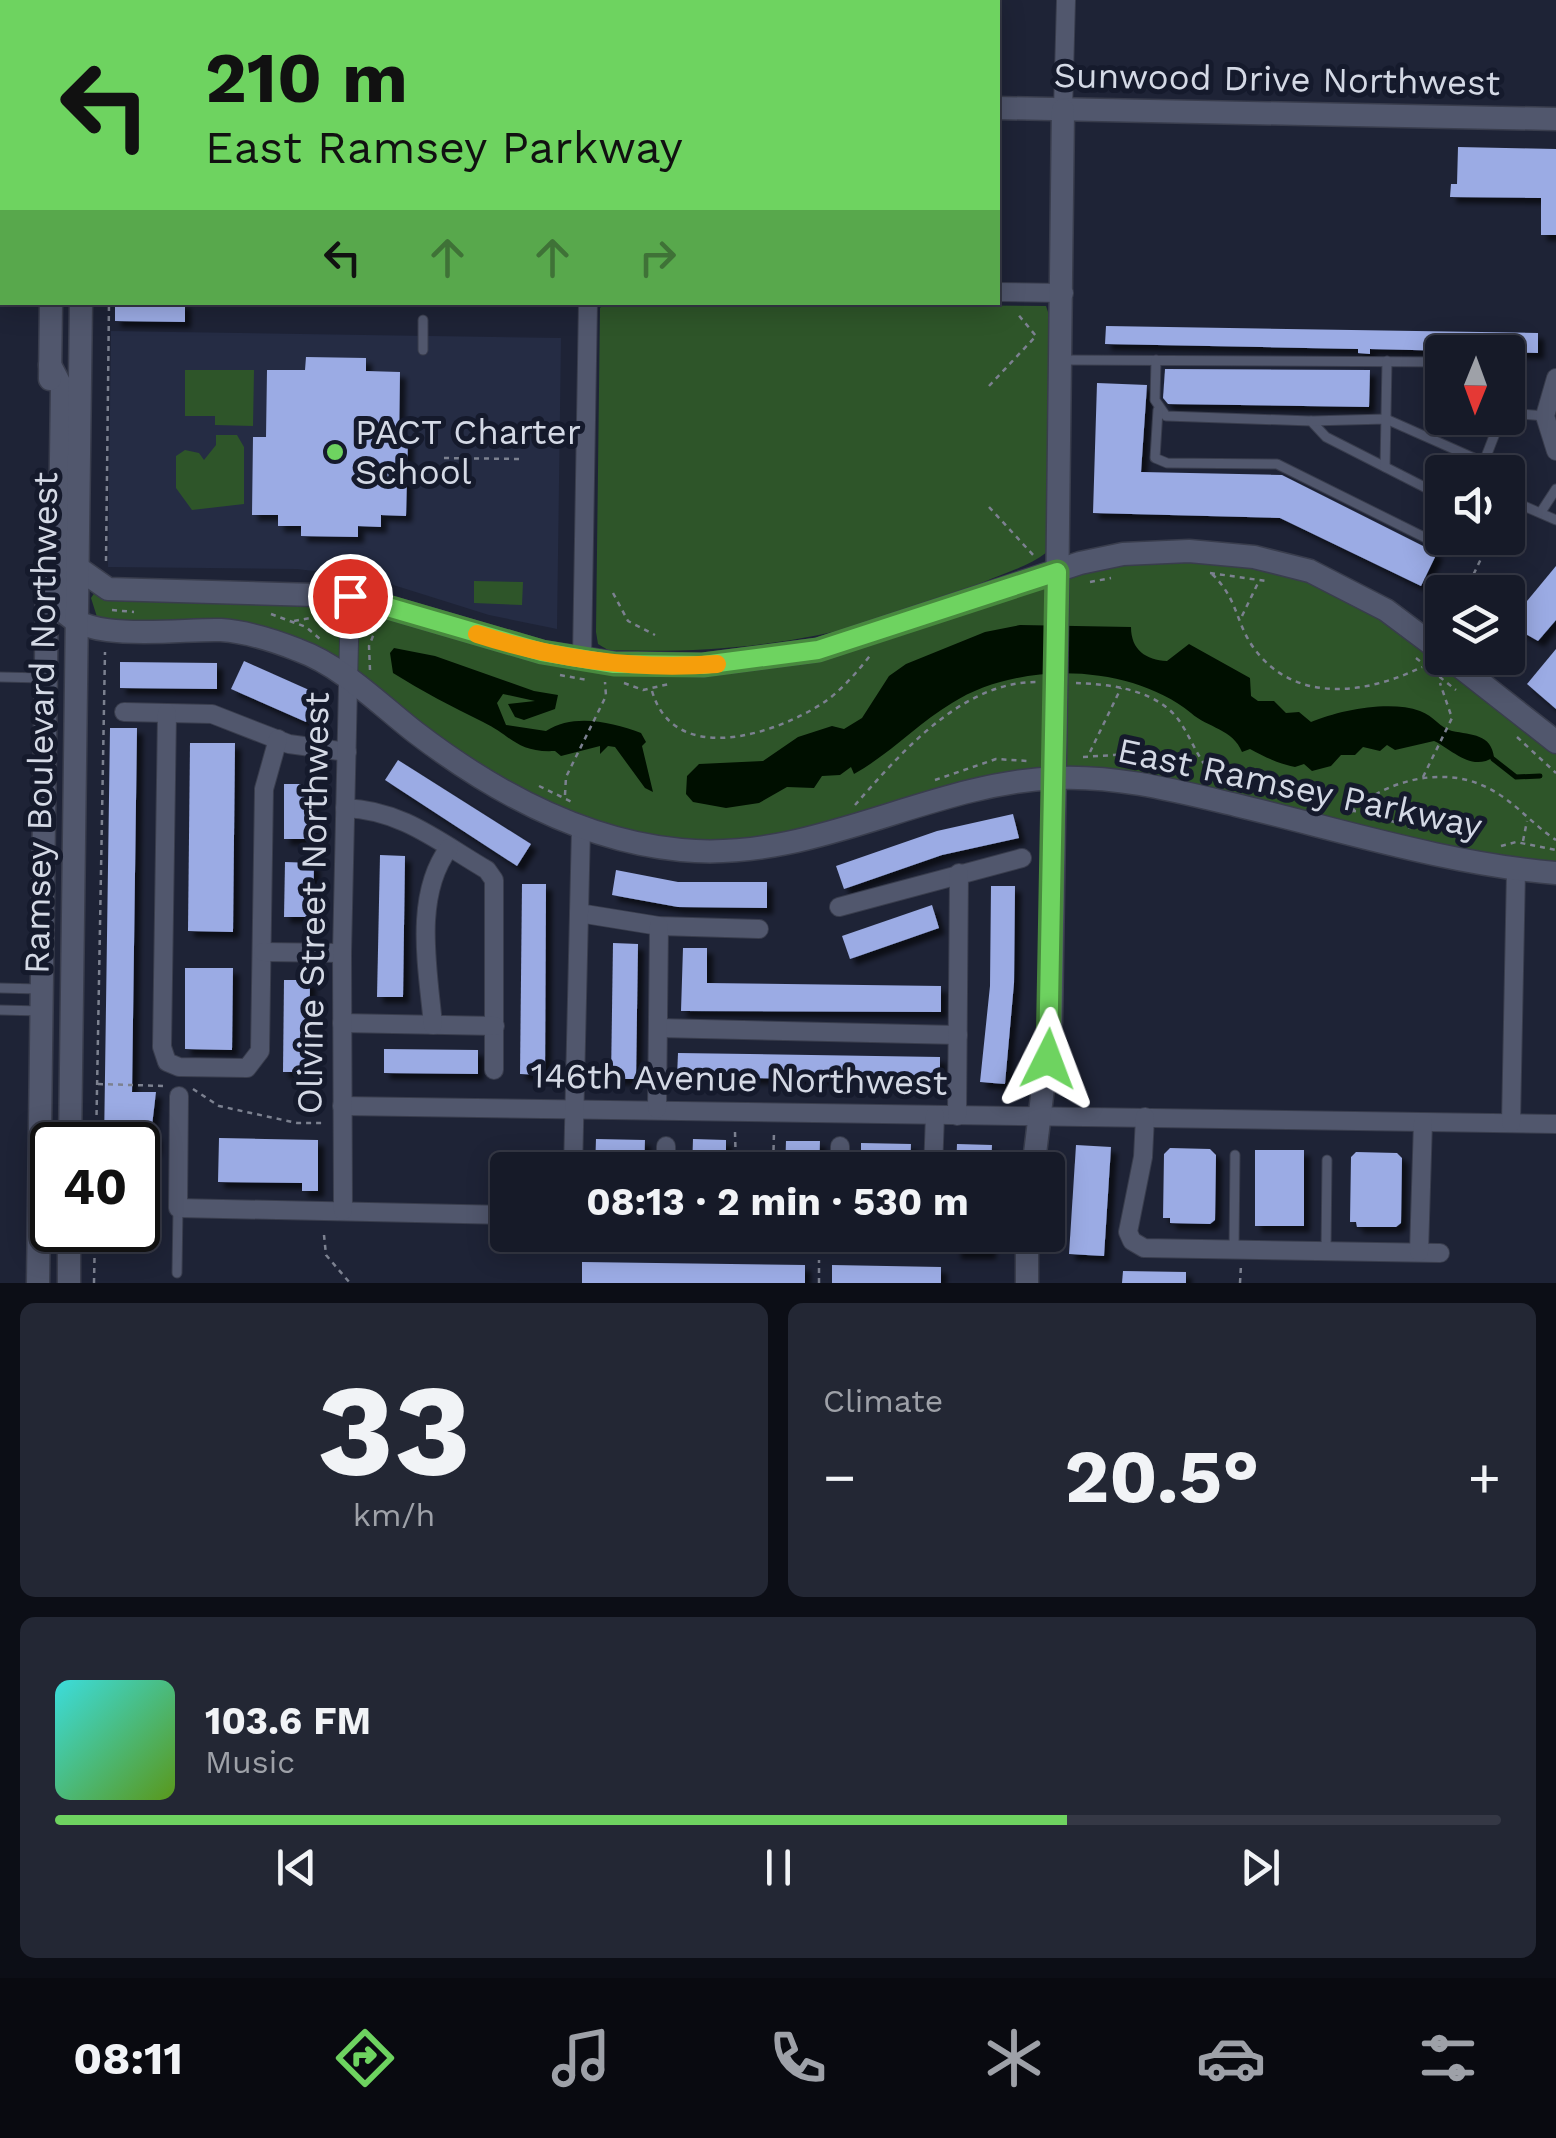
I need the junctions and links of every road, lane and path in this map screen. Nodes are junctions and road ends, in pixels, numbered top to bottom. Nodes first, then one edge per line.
1 (1066, 0) edge
2 (1000, 108) edge
3 (1063, 110) junction
4 (1556, 119) edge
5 (1000, 292) edge
6 (1064, 293) junction
7 (50, 305) edge
8 (81, 305) edge
9 (109, 305) edge
10 (588, 305) edge
11 (1016, 312) dead end
12 (423, 320) dead end
13 (423, 350) dead end
14 (1063, 360) junction
15 (1156, 360) junction
16 (1387, 361) junction
17 (1425, 362) edge
18 (50, 366) junction
19 (1556, 378) edge
20 (989, 386) dead end
21 (1158, 410) junction
22 (1525, 415) edge
23 (1545, 416) junction
24 (1386, 419) junction
25 (1311, 421) junction
26 (1554, 449) edge
27 (1458, 455) edge
28 (444, 458) dead end
29 (519, 459) dead end
30 (1385, 467) junction
31 (1425, 487) edge
32 (1556, 489) edge
33 (1525, 506) edge
34 (989, 507) dead end
35 (1541, 512) junction
36 (1556, 520) edge
37 (1425, 538) edge
38 (78, 568) junction
39 (1201, 570) dead end
40 (1212, 574) junction
41 (1113, 577) dead end
42 (1052, 581) junction
43 (1259, 581) junction
44 (1277, 582) dead end
45 (614, 594) dead end
46 (350, 602) junction
47 (100, 608) junction
48 (265, 612) dead end
49 (144, 613) dead end
50 (1242, 617) junction
51 (294, 621) junction
52 (78, 625) junction
53 (655, 635) dead end
54 (1425, 640) edge
55 (1407, 648) dead end
56 (861, 652) dead end
57 (582, 658) junction
58 (848, 663) dead end
59 (1423, 667) junction
60 (546, 671) dead end
61 (853, 673) junction
62 (348, 674) junction
63 (1471, 675) edge
64 (0, 677) edge
65 (46, 678) junction
66 (605, 680) junction
67 (1439, 680) junction
68 (677, 682) dead end
69 (1057, 685) junction
70 (1120, 688) junction
71 (652, 690) junction
72 (1468, 696) dead end
73 (124, 712) dead end
74 (167, 714) junction
75 (1514, 734) dead end
76 (278, 739) junction
77 (1556, 742) edge
78 (346, 752) junction
79 (1089, 754) junction
80 (1162, 768) dead end
81 (1053, 771) junction
82 (1556, 774) edge
83 (1200, 778) dead end
84 (1422, 778) junction
85 (526, 781) dead end
86 (928, 783) dead end
87 (346, 808) junction
88 (865, 808) dead end
89 (570, 812) junction
90 (1342, 818) junction
91 (1527, 820) junction
92 (1418, 830) dead end
93 (1556, 840) edge
94 (1523, 842) junction
95 (1499, 847) dead end
96 (450, 848) junction
97 (1556, 850) edge
98 (1022, 858) dead end
99 (1516, 870) junction
100 (960, 873) junction
101 (1556, 874) edge
102 (839, 907) dead end
103 (579, 914) junction
104 (659, 926) junction
105 (759, 928) dead end
106 (262, 952) junction
107 (342, 952) junction
108 (0, 988) edge
109 (41, 1000) junction
110 (0, 1010) edge
111 (342, 1023) junction
112 (433, 1025) junction
113 (495, 1026) junction
114 (659, 1028) junction
115 (958, 1035) junction
116 (494, 1070) dead end
117 (97, 1084) junction
118 (179, 1089) junction
119 (342, 1106) junction
120 (574, 1107) junction
121 (656, 1109) junction
122 (935, 1116) junction
123 (957, 1116) junction
124 (1040, 1116) junction
125 (1145, 1117) junction
126 (70, 1122) edge
127 (96, 1122) edge
128 (1423, 1122) junction
129 (324, 1123) dead end
130 (1511, 1123) junction
131 (1556, 1124) edge
132 (735, 1132) dead end
133 (774, 1132) dead end
134 (666, 1146) dead end
135 (840, 1146) dead end
136 (573, 1152) edge
137 (666, 1152) edge
138 (736, 1152) edge
139 (774, 1152) edge
140 (840, 1152) edge
141 (934, 1152) edge
142 (1035, 1152) edge
143 (1235, 1155) dead end
144 (1328, 1160) dead end
145 (178, 1208) junction
146 (343, 1212) junction
147 (490, 1215) edge
148 (324, 1236) dead end
149 (1234, 1249) junction
150 (1326, 1251) junction
151 (70, 1252) edge
152 (95, 1252) edge
153 (828, 1252) edge
154 (1027, 1252) edge
155 (1420, 1252) junction
156 (1440, 1253) dead end
157 (177, 1273) dead end
158 (38, 1283) edge
159 (69, 1283) edge
160 (94, 1283) edge
161 (350, 1283) edge
162 (819, 1283) edge
163 (1027, 1283) edge

1 - 3 street
2 - 3 street, Sunwood Drive Northwest
3 - 4 street, Sunwood Drive Northwest
3 - 6 street
5 - 6 street
6 - 14 street
7 - 18 street, Ramsey Boulevard Northwest
8 - 38 street, Ramsey Boulevard Northwest
9 - 47 path
10 - 57 street
11 - 20 path
12 - 13 lane
14 - 15 lane
14 - 42 street
15 - 16 lane
15 - 21 lane
16 - 17 lane
16 - 24 lane
18 - 52 street
18 - 65 street, Ramsey Boulevard Northwest
19 - 23 street
21 - 25 lane
21 - 37 lane
22 - 23 lane
23 - 26 street
24 - 25 lane
24 - 27 lane
24 - 30 lane
25 - 30 lane
28 - 29 path
30 - 31 lane
32 - 35 lane
33 - 35 lane
34 - 42 path
35 - 36 lane
38 - 47 street
38 - 52 street, Ramsey Boulevard Northwest
39 - 40 path
40 - 43 path
40 - 50 path
41 - 42 path
42 - 54 street, East Ramsey Parkway
42 - 57 street, East Ramsey Parkway
42 - 69 street, bridge
43 - 44 path
43 - 50 path
45 - 53 path
46 - 47 street, East Ramsey Parkway
46 - 51 path
46 - 57 street, East Ramsey Parkway
46 - 62 street, Olivine Street Northwest
46 - 62 path
47 - 49 path
47 - 52 street, East Ramsey Parkway
47 - 62 street, East Ramsey Parkway
47 - 117 path
48 - 51 path
50 - 59 path
51 - 62 path
52 - 126 street, Ramsey Boulevard Northwest
55 - 59 path
56 - 61 path
58 - 61 path
59 - 67 path
59 - 67 path
60 - 66 path
61 - 71 path
62 - 78 street, Olivine Street Northwest
62 - 89 street, East Ramsey Parkway
63 - 77 street
64 - 65 lane
65 - 109 street, Ramsey Boulevard Northwest
66 - 71 path
66 - 89 path
67 - 72 path
67 - 84 path
68 - 71 path
69 - 70 path
69 - 81 street
69 - 88 path
70 - 79 path
70 - 83 path
73 - 74 street
74 - 76 street
74 - 106 street
75 - 82 path
76 - 78 street
76 - 106 street
78 - 87 street, Olivine Street Northwest
79 - 80 path
79 - 81 path
81 - 86 path
81 - 89 street, East Ramsey Parkway
81 - 90 street, East Ramsey Parkway
81 - 124 street
84 - 90 path
84 - 91 path
85 - 89 path
87 - 96 street
87 - 107 street, Olivine Street Northwest
89 - 103 street
90 - 92 path
90 - 99 street, East Ramsey Parkway
91 - 93 path
91 - 94 path
94 - 95 path
94 - 97 path
96 - 112 street
96 - 113 street
98 - 100 street
99 - 101 street, East Ramsey Parkway
99 - 130 street
100 - 102 street
100 - 115 street
103 - 104 street
103 - 120 street
104 - 105 street
104 - 114 street
106 - 107 street
107 - 111 street, Olivine Street Northwest
108 - 109 lane
109 - 110 lane
109 - 158 street, Ramsey Boulevard Northwest
111 - 112 street
111 - 119 street, Olivine Street Northwest
112 - 113 street
113 - 116 street
114 - 115 street
114 - 121 street
115 - 123 street
117 - 118 path
117 - 127 path
118 - 129 path
118 - 145 street
119 - 120 street, 146th Avenue Northwest
119 - 146 street, Olivine Street Northwest
120 - 121 street, 146th Avenue Northwest
120 - 136 street
121 - 122 street, 146th Avenue Northwest
122 - 123 street, 146th Avenue Northwest
122 - 141 street
123 - 124 street, 146th Avenue Northwest
124 - 125 street, 146th Avenue Northwest
124 - 142 street
125 - 128 street, 146th Avenue Northwest
125 - 149 street
128 - 130 street, 146th Avenue Northwest
128 - 155 street
130 - 131 street, 146th Avenue Northwest
132 - 138 path
133 - 139 path
134 - 137 street
135 - 140 street
143 - 149 lane
144 - 150 lane
145 - 146 street
145 - 157 lane
146 - 147 street
148 - 161 path
149 - 150 street
150 - 155 street
151 - 159 street
152 - 160 path
153 - 162 path
154 - 163 street
155 - 156 street

